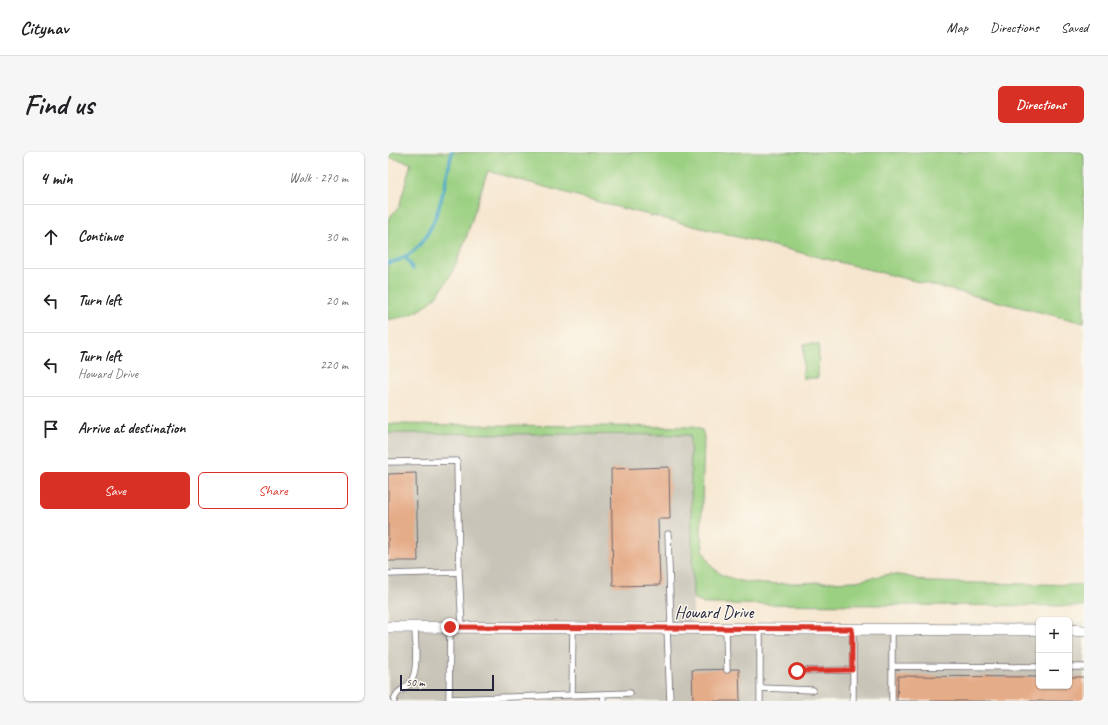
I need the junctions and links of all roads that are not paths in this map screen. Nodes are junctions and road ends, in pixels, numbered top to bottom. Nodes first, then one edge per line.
1 (388, 462) edge
2 (668, 534) dead end
3 (459, 572) junction
4 (388, 574) edge
5 (388, 627) edge
6 (415, 627) junction
7 (450, 627) junction
8 (462, 627) junction
9 (573, 628) junction
10 (669, 628) junction
11 (726, 629) junction
12 (760, 629) junction
13 (852, 629) junction
14 (892, 630) junction
15 (1036, 630) edge
16 (1072, 630) edge
17 (1084, 630) edge
18 (892, 666) junction
19 (1036, 667) edge
20 (1072, 667) edge
21 (1084, 667) edge
22 (727, 670) dead end
23 (852, 670) junction
24 (797, 671) dead end
25 (760, 688) junction
26 (814, 690) dead end
27 (630, 693) dead end
28 (572, 694) junction
29 (603, 694) junction
30 (394, 701) edge
31 (603, 701) edge
32 (670, 701) edge
33 (760, 701) edge
34 (853, 701) edge
35 (892, 701) edge

1 - 3 lane
2 - 10 lane
3 - 4 lane
3 - 8 lane
5 - 6 street, Howard Drive
6 - 7 street, Howard Drive
6 - 30 lane
7 - 8 street, Howard Drive
7 - 28 lane
8 - 9 street, Howard Drive
9 - 10 street, Howard Drive
9 - 28 lane
10 - 11 street, Howard Drive
10 - 32 lane
11 - 12 street, Howard Drive
11 - 22 lane
12 - 13 street, Howard Drive
12 - 25 lane
13 - 14 street, Howard Drive
13 - 23 lane
14 - 15 street, Howard Drive
14 - 18 lane
16 - 17 street
18 - 19 lane
18 - 35 lane
20 - 21 lane
23 - 24 lane
23 - 34 lane
25 - 26 lane
25 - 33 lane
27 - 29 lane
28 - 29 lane
29 - 31 lane

